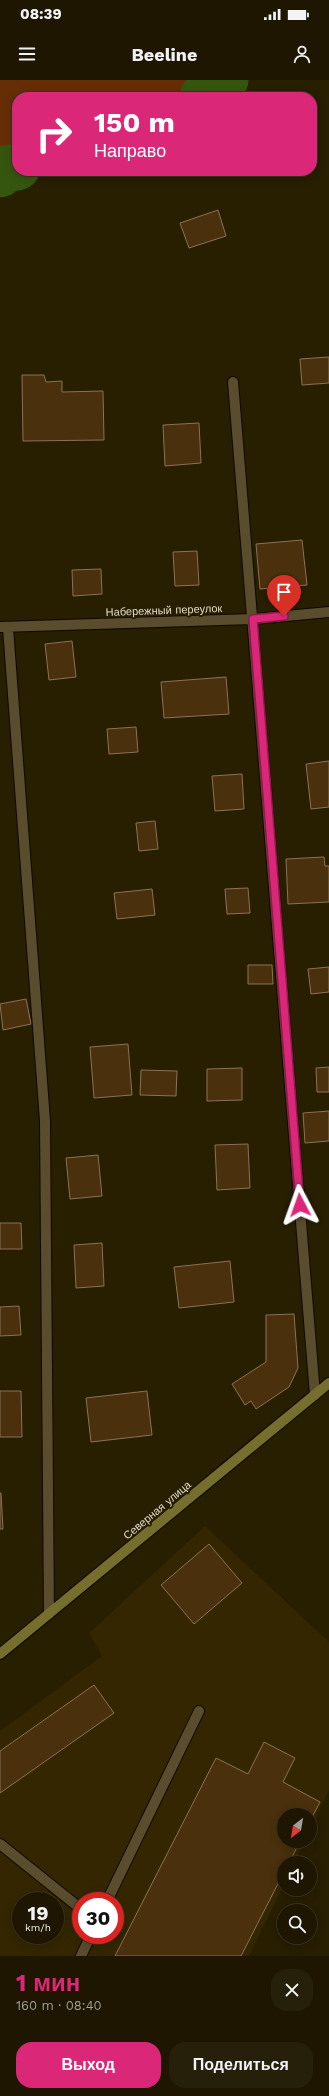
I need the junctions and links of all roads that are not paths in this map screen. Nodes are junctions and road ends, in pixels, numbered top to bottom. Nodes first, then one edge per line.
1 (233, 382) dead end
2 (329, 612) edge
3 (253, 619) junction
4 (4, 627) edge
5 (329, 1383) edge
6 (315, 1395) junction
7 (49, 1614) junction
8 (0, 1654) edge
9 (198, 1711) dead end
10 (0, 1844) edge
11 (111, 1892) edge
12 (72, 1902) edge
13 (87, 1944) edge
14 (81, 1956) edge

1 - 3 street
2 - 3 street, Набережный переулок
3 - 4 street, Набережный переулок
3 - 6 street
4 - 7 street
5 - 6 street, Северная улица
6 - 7 street, Северная улица
7 - 8 street, Северная улица
9 - 11 street
10 - 12 street
13 - 14 street

